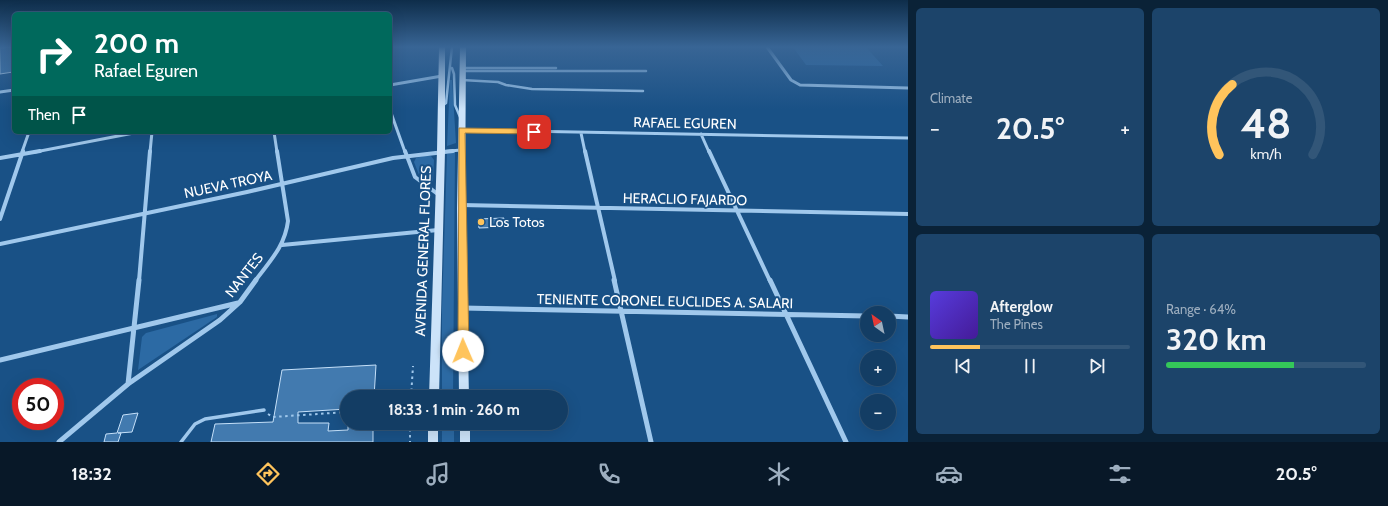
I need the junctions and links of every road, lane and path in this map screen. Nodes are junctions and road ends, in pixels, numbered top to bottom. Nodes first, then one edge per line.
1 (442, 68) edge
2 (452, 68) joint
3 (556, 68) dead end
4 (782, 68) edge
5 (463, 69) junction
6 (646, 70) dead end
7 (442, 76) junction
8 (462, 80) junction
9 (392, 85) edge
10 (908, 88) edge
11 (12, 90) edge
12 (643, 91) dead end
13 (0, 92) edge
14 (442, 106) junction
15 (392, 116) edge
16 (461, 121) junction
17 (461, 130) junction
18 (581, 133) junction
19 (28, 134) edge
20 (128, 134) edge
21 (152, 134) edge
22 (274, 134) edge
23 (701, 134) junction
24 (908, 138) edge
25 (461, 150) junction
26 (441, 151) junction
27 (22, 153) junction
28 (406, 155) junction
29 (0, 158) edge
30 (283, 184) junction
31 (439, 195) junction
32 (461, 205) junction
33 (599, 208) junction
34 (738, 211) junction
35 (145, 214) junction
36 (908, 214) edge
37 (0, 219) edge
38 (438, 230) junction
39 (0, 244) edge
40 (282, 245) junction
41 (240, 302) junction
42 (462, 308) junction
43 (621, 312) junction
44 (787, 315) junction
45 (860, 316) edge
46 (896, 316) edge
47 (908, 317) edge
48 (135, 327) junction
49 (0, 360) edge
50 (413, 366) dead end
51 (128, 384) junction
52 (411, 390) edge
53 (434, 390) edge
54 (464, 390) edge
55 (264, 410) joint
56 (340, 413) edge
57 (410, 430) edge
58 (433, 430) edge
59 (464, 430) edge
60 (59, 442) edge
61 (181, 442) edge
62 (410, 442) edge
63 (433, 442) edge
64 (465, 442) edge
65 (651, 442) edge
66 (846, 442) edge

1 - 7 main road, AVENIDA GENERAL FLORES
2 - 14 lane, AVENIDA GENERAL FLORES
2 - 16 lane, AVENIDA GENERAL FLORES
3 - 5 lane
4 - 10 street
5 - 6 lane
5 - 8 main road, AVENIDA GENERAL FLORES
7 - 9 street
7 - 14 main road, AVENIDA GENERAL FLORES
8 - 12 lane
8 - 16 main road, AVENIDA GENERAL FLORES
11 - 13 street
14 - 26 main road, AVENIDA GENERAL FLORES
15 - 28 street
16 - 17 main road, AVENIDA GENERAL FLORES
17 - 18 street, RAFAEL EGUREN
17 - 25 main road, AVENIDA GENERAL FLORES
18 - 23 street, RAFAEL EGUREN
18 - 33 street
19 - 27 street
20 - 27 street
21 - 35 street
22 - 30 street
23 - 24 street, RAFAEL EGUREN
23 - 34 street
25 - 26 street, NUEVA TROYA
25 - 32 main road, AVENIDA GENERAL FLORES
26 - 28 street, NUEVA TROYA
26 - 31 main road, AVENIDA GENERAL FLORES
27 - 29 street
27 - 37 street
28 - 30 street, NUEVA TROYA
28 - 31 street
30 - 35 street, NUEVA TROYA
30 - 40 street
31 - 38 main road, AVENIDA GENERAL FLORES
32 - 33 street, HERACLIO FAJARDO
32 - 42 main road, AVENIDA GENERAL FLORES
33 - 34 street, HERACLIO FAJARDO
33 - 43 street
34 - 36 street, HERACLIO FAJARDO
34 - 44 street
35 - 39 street, NUEVA TROYA
35 - 48 street
38 - 40 street
38 - 53 main road, AVENIDA GENERAL FLORES
40 - 41 street, NANTES
41 - 48 street
41 - 51 street, NANTES
42 - 43 street, TENIENTE CORONEL EUCLIDES A. SALARI
42 - 54 main road, AVENIDA GENERAL FLORES
43 - 44 street, TENIENTE CORONEL EUCLIDES A. SALARI
43 - 65 street
44 - 45 street, TENIENTE CORONEL EUCLIDES A. SALARI
44 - 66 street
46 - 47 street
48 - 49 street
48 - 51 street
50 - 52 path
51 - 60 street, NANTES
55 - 56 path
55 - 61 lane
57 - 62 path
58 - 63 main road
59 - 64 main road

